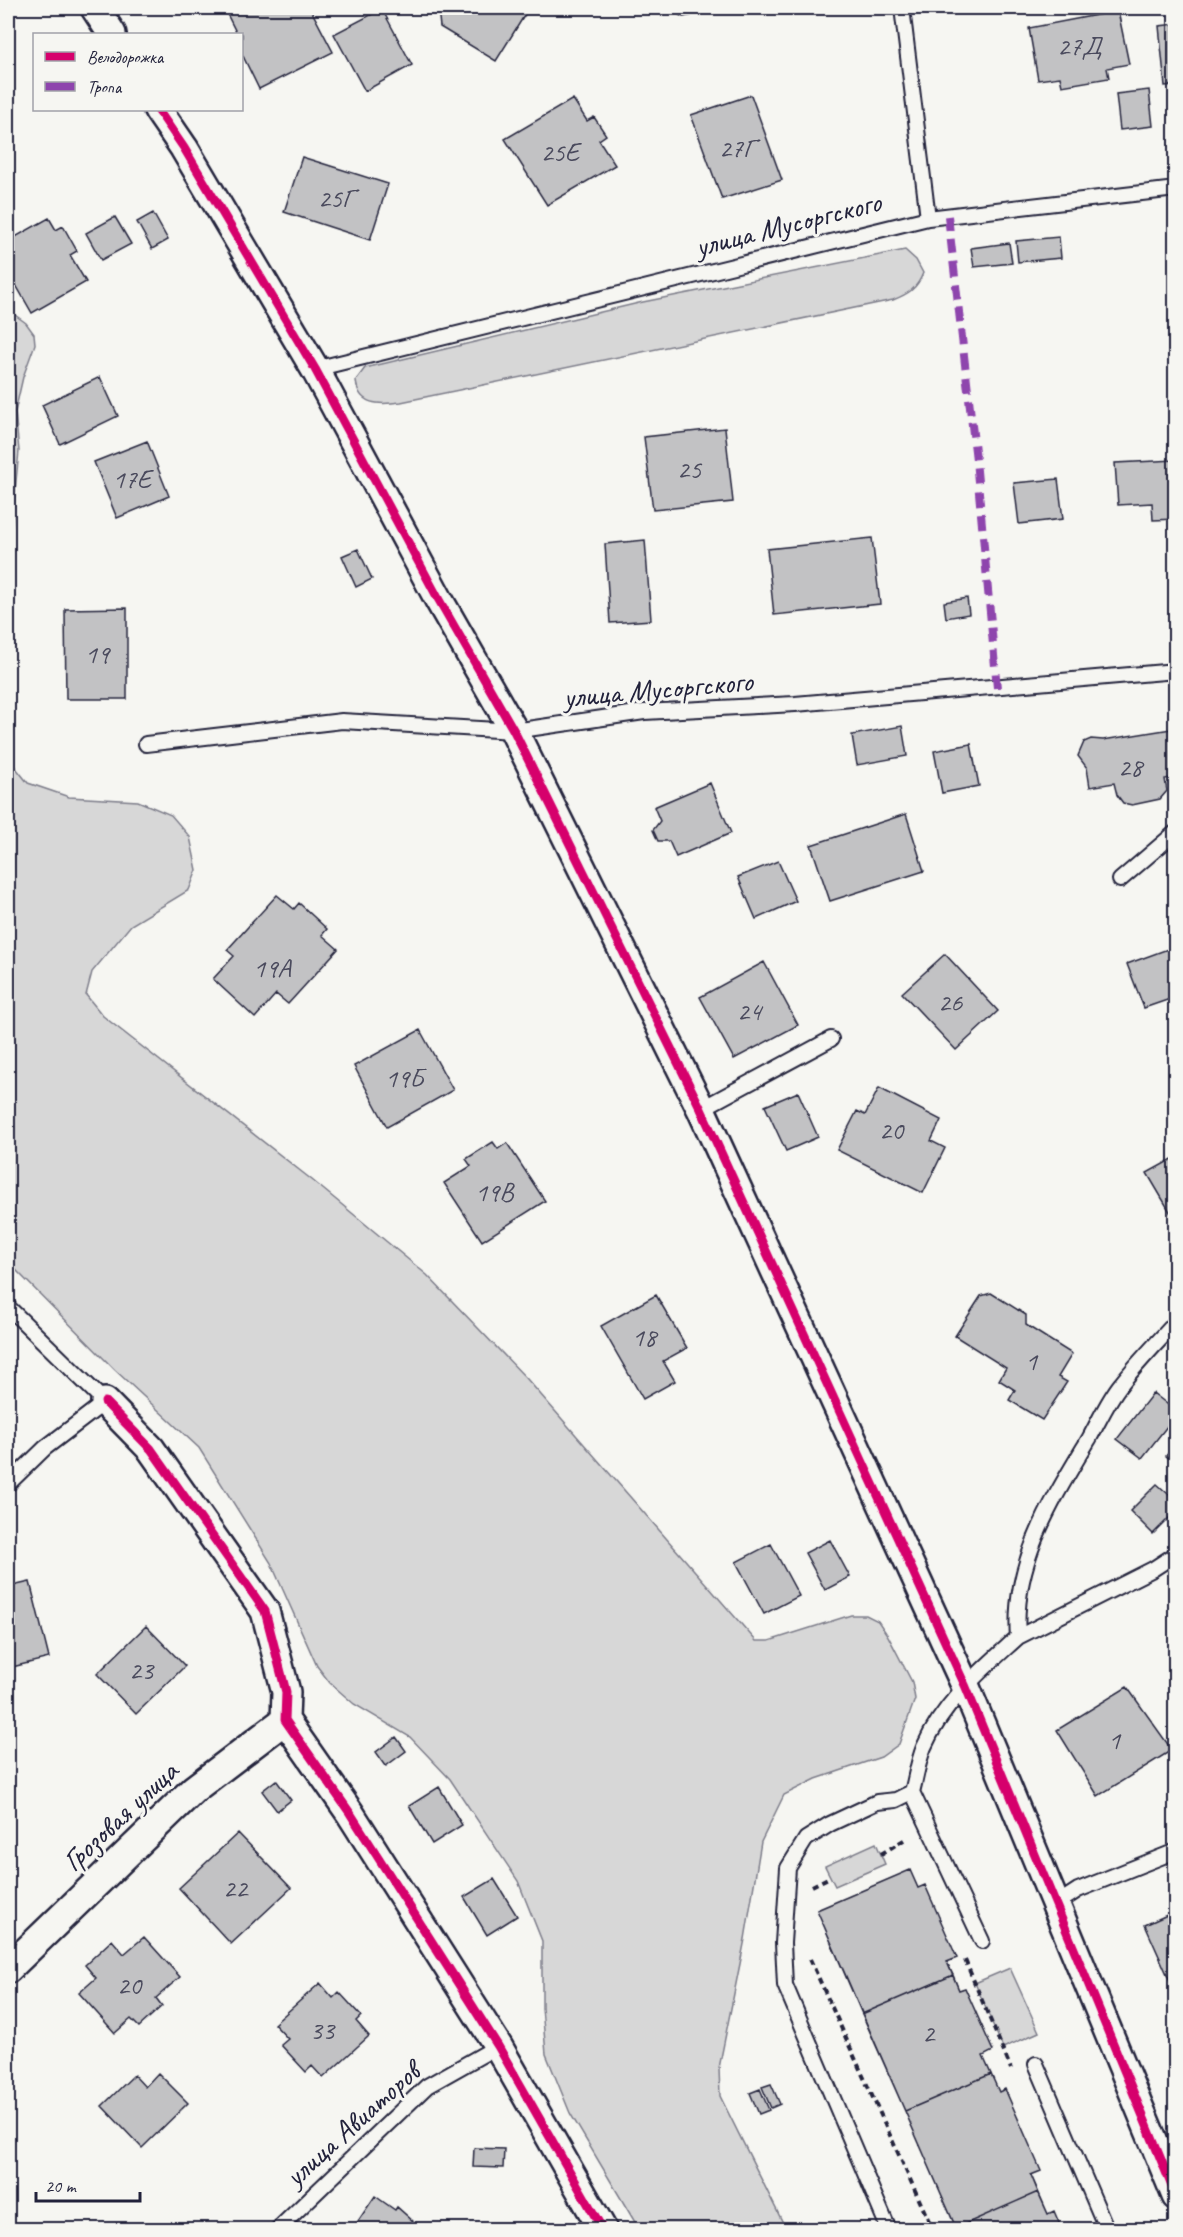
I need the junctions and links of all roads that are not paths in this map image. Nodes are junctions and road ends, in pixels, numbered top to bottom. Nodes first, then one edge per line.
1 (96, 8) edge
2 (902, 8) edge
3 (111, 33) edge
4 (160, 111) edge
5 (1176, 189) edge
6 (928, 218) junction
7 (315, 369) junction
8 (1176, 671) edge
9 (514, 731) junction
10 (146, 744) dead end
11 (1176, 832) edge
12 (1120, 880) dead end
13 (831, 1039) dead end
14 (701, 1109) junction
15 (8, 1307) edge
16 (1176, 1322) edge
17 (105, 1402) junction
18 (8, 1484) edge
19 (1176, 1554) edge
20 (1018, 1637) junction
21 (965, 1685) junction
22 (285, 1720) junction
23 (912, 1792) junction
24 (1176, 1851) edge
25 (1055, 1905) junction
26 (982, 1941) dead end
27 (8, 1969) edge
28 (498, 2046) junction
29 (1036, 2064) dead end
30 (1176, 2196) edge
31 (277, 2229) edge
32 (603, 2229) edge
33 (889, 2229) edge
34 (1107, 2229) edge

1 - 3 street
2 - 6 lane
4 - 7 street
5 - 6 lane, улица Мусоргского
6 - 7 lane, улица Мусоргского
7 - 9 street
8 - 9 lane, улица Мусоргского
9 - 10 lane, улица Мусоргского
9 - 14 street
11 - 12 lane
13 - 14 lane
14 - 21 street
15 - 17 lane
16 - 20 lane
17 - 18 lane
17 - 22 street
19 - 20 lane
20 - 21 lane
21 - 23 lane
21 - 25 street
22 - 27 street, Грозовая улица
22 - 28 street
23 - 26 lane
23 - 33 lane
24 - 25 lane
25 - 30 street
28 - 31 lane, улица Авиаторов
28 - 32 street
29 - 34 lane

